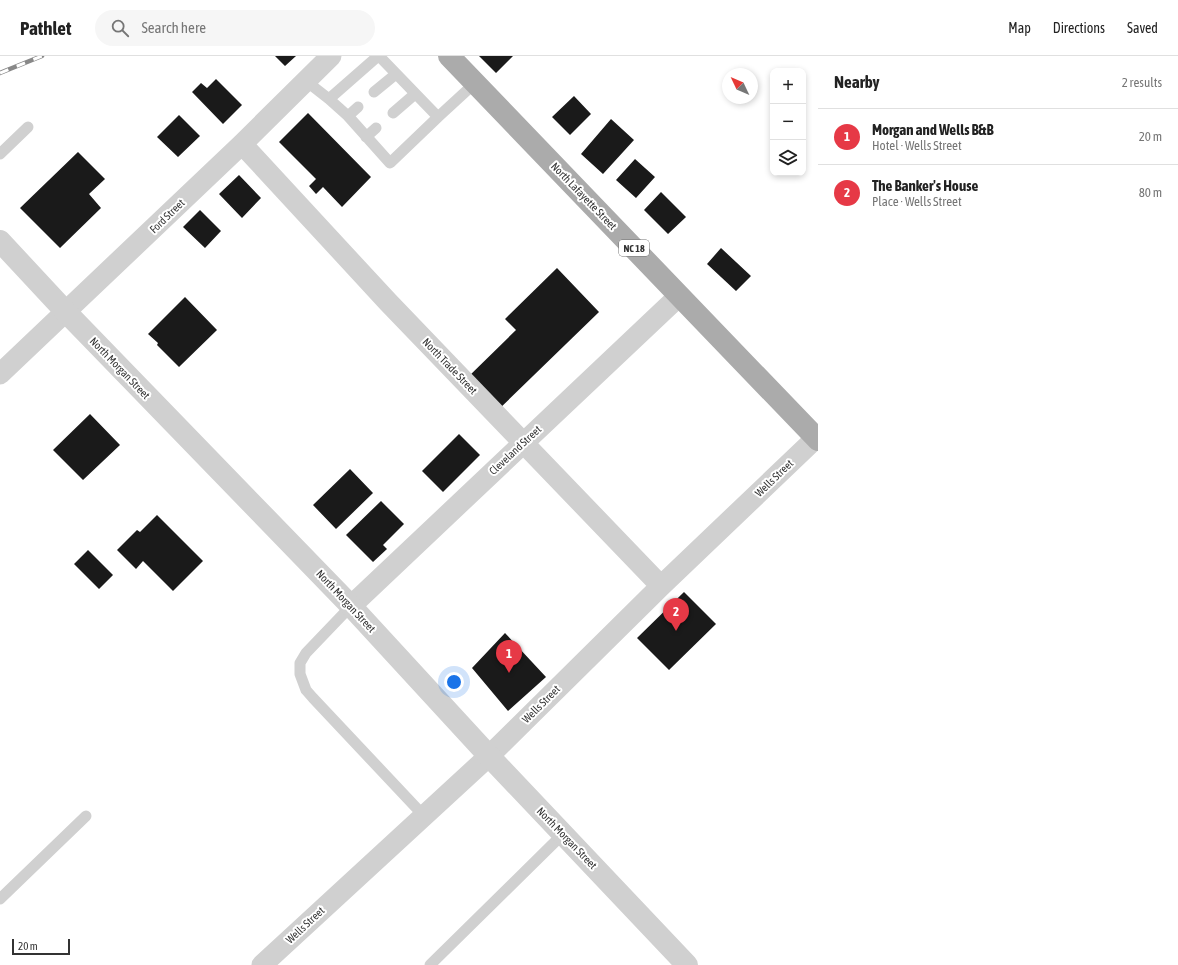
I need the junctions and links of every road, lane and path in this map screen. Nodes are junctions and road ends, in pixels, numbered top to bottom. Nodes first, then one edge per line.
1 (331, 56) edge
2 (378, 56) edge
3 (449, 56) edge
4 (396, 74) junction
5 (306, 81) junction
6 (475, 83) junction
7 (374, 92) dead end
8 (415, 94) junction
9 (329, 99) junction
10 (358, 107) dead end
11 (393, 113) dead end
12 (348, 116) junction
13 (438, 117) junction
14 (28, 128) dead end
15 (376, 128) dead end
16 (366, 137) junction
17 (242, 144) junction
18 (0, 154) edge
19 (0, 241) edge
20 (679, 296) junction
21 (66, 312) junction
22 (0, 374) edge
23 (817, 439) edge
24 (524, 442) junction
25 (661, 586) junction
26 (351, 606) junction
27 (488, 756) junction
28 (86, 816) dead end
29 (424, 816) junction
30 (563, 834) junction
31 (0, 899) edge
32 (262, 965) edge
33 (430, 965) edge
34 (687, 965) edge

1 - 5 street, Ford Street
2 - 4 lane
2 - 9 lane
3 - 6 main road, North Lafayette Street / NC 18
4 - 7 lane
4 - 8 lane
5 - 9 lane
5 - 17 street, Ford Street
6 - 13 lane
6 - 20 main road, North Lafayette Street / NC 18
8 - 11 lane
8 - 13 lane
9 - 12 lane
10 - 12 lane
12 - 16 lane
13 - 16 lane
14 - 18 lane
15 - 16 lane
17 - 21 street, Ford Street
17 - 24 street, North Trade Street
19 - 21 street, North Morgan Street
20 - 23 main road, North Lafayette Street / NC 18
20 - 24 street, Cleveland Street
21 - 22 street, Ford Street
21 - 26 street, North Morgan Street
23 - 25 street, Wells Street
24 - 25 street, North Trade Street
24 - 26 street, Cleveland Street
25 - 27 street, Wells Street
26 - 27 street, North Morgan Street
26 - 29 lane
27 - 29 street, Wells Street
27 - 30 street, North Morgan Street
28 - 31 lane
29 - 32 street, Wells Street
30 - 33 lane
30 - 34 street, North Morgan Street

